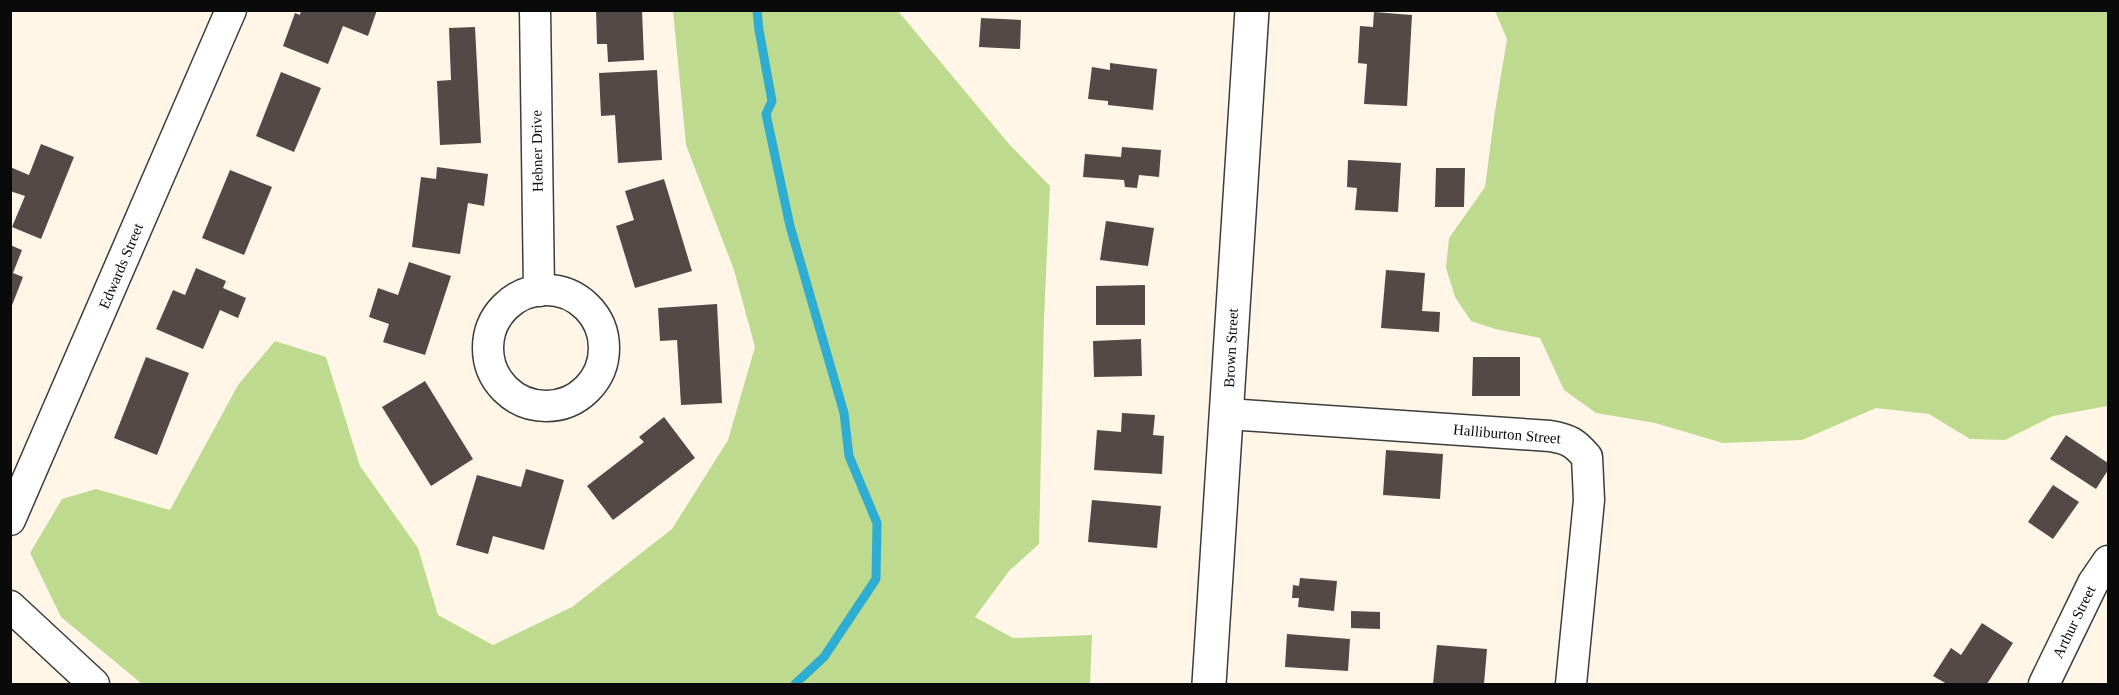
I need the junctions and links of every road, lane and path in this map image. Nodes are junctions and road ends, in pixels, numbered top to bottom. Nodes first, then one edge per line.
1 (231, 10) edge
2 (535, 10) edge
3 (1252, 10) edge
4 (539, 291) dead end
5 (1227, 414) junction
6 (10, 520) edge
7 (2109, 561) edge
8 (10, 606) edge
9 (94, 684) edge
10 (1209, 684) edge
11 (1571, 684) edge
12 (2044, 684) edge

1 - 6 street, Edwards Street
2 - 4 street, Hebner Drive
3 - 5 street, Brown Street
5 - 10 street, Brown Street
5 - 11 street, Halliburton Street
7 - 12 street, Arthur Street
8 - 9 street

